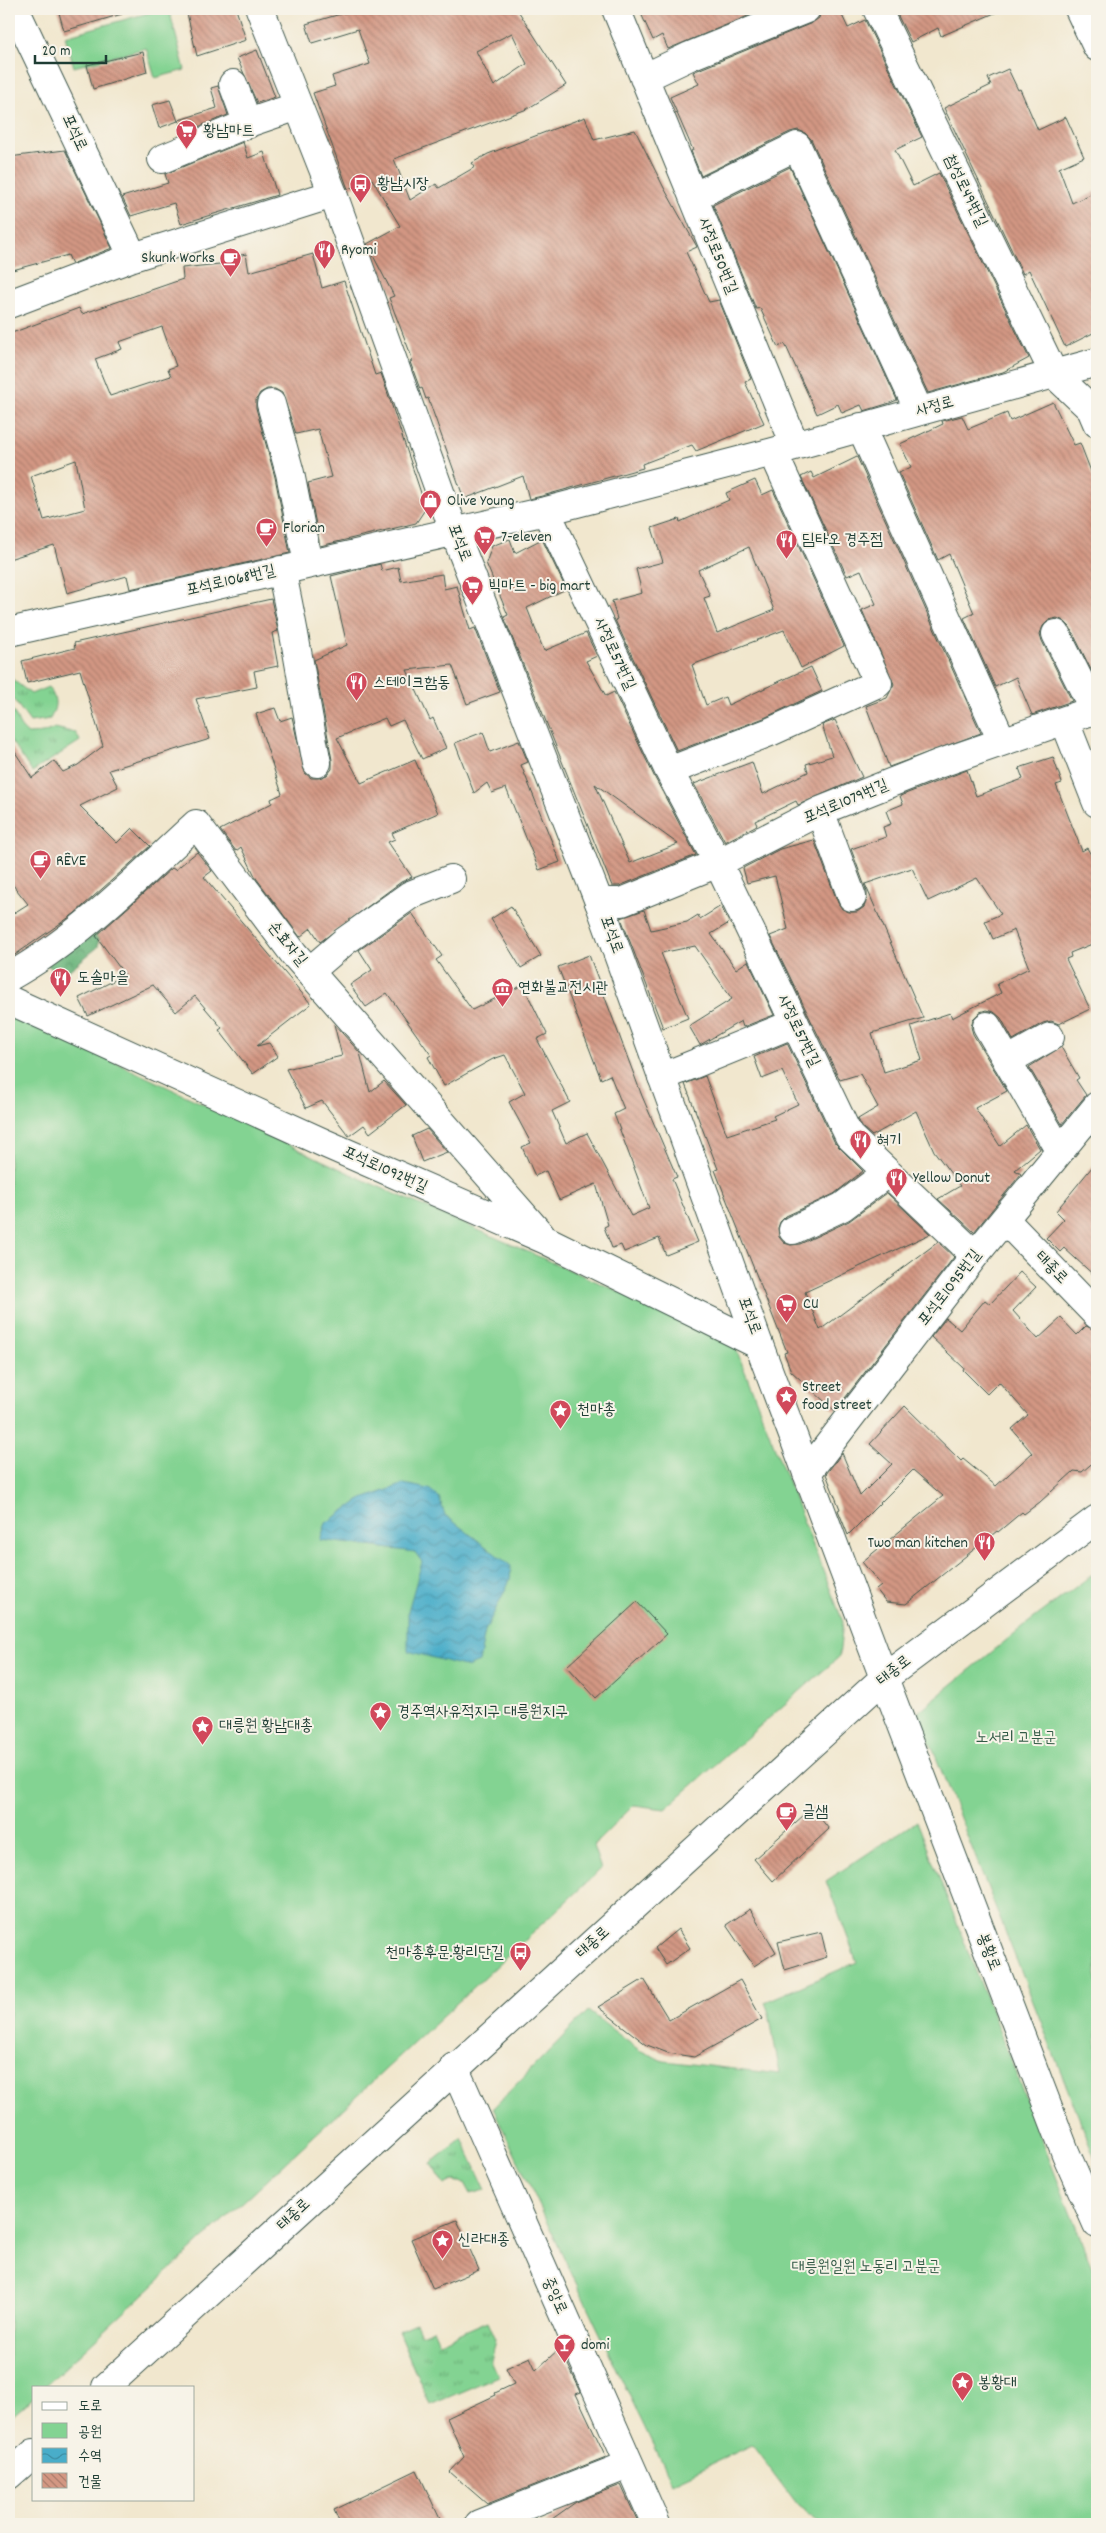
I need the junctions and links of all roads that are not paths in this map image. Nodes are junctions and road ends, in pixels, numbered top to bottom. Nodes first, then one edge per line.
1 (15, 9) edge
2 (260, 9) edge
3 (616, 9) edge
4 (806, 9) edge
5 (877, 9) edge
6 (1079, 9) edge
7 (1097, 47) edge
8 (642, 72) junction
9 (233, 84) dead end
10 (298, 106) junction
11 (248, 124) junction
12 (162, 159) dead end
13 (333, 194) junction
14 (693, 197) junction
15 (133, 257) junction
16 (9, 304) edge
17 (1097, 362) edge
18 (1054, 374) junction
19 (271, 404) dead end
20 (919, 411) junction
21 (1097, 423) edge
22 (861, 427) junction
23 (784, 449) junction
24 (546, 510) junction
25 (454, 531) junction
26 (308, 564) junction
27 (280, 570) junction
28 (9, 632) edge
29 (1056, 634) dead end
30 (1096, 710) edge
31 (1065, 722) junction
32 (1002, 741) junction
33 (317, 763) dead end
34 (669, 771) junction
35 (1097, 802) edge
36 (820, 811) junction
37 (718, 863) junction
38 (450, 879) dead end
39 (852, 897) dead end
40 (599, 902) junction
41 (310, 971) junction
42 (9, 977) edge
43 (9, 1000) edge
44 (795, 1023) junction
45 (987, 1026) dead end
46 (1050, 1037) dead end
47 (1007, 1061) junction
48 (662, 1077) junction
49 (1097, 1106) edge
50 (1060, 1150) junction
51 (887, 1173) junction
52 (1005, 1220) junction
53 (793, 1230) dead end
54 (546, 1240) junction
55 (975, 1255) junction
56 (1097, 1315) edge
57 (759, 1345) junction
58 (807, 1473) junction
59 (1097, 1520) edge
60 (884, 1678) junction
61 (454, 2068) junction
62 (1097, 2224) edge
63 (107, 2386) edge
64 (32, 2454) edge
65 (628, 2465) junction
66 (9, 2475) edge
67 (479, 2524) edge
68 (656, 2524) edge

1 - 15 street, 포석로
2 - 10 street, 포석로
3 - 8 street, 사정로50번길
4 - 8 street
5 - 18 street, 첨성로49번길
6 - 7 street
8 - 14 street, 사정로50번길
9 - 11 street
10 - 11 street
10 - 13 street, 포석로
11 - 12 street
13 - 15 street
13 - 25 street, 포석로
14 - 20 street
14 - 23 street, 사정로50번길
15 - 16 street
17 - 18 street, 사정로
18 - 20 street, 사정로
18 - 21 street
19 - 26 street
20 - 22 street, 사정로
22 - 23 street, 사정로
22 - 32 street
23 - 24 street, 사정로
23 - 34 street
24 - 25 street, 사정로
24 - 34 street, 사정로57번길
25 - 26 street, 포석로1068번길
25 - 40 street, 포석로
26 - 27 street, 포석로1068번길
27 - 28 street, 포석로1068번길
27 - 33 street
29 - 30 street
30 - 31 street, 포석로1079번길
31 - 32 street, 포석로1079번길
31 - 35 street
32 - 36 street, 포석로1079번길
34 - 37 street, 사정로57번길
36 - 37 street, 포석로1079번길
36 - 39 street
37 - 40 street, 포석로1079번길
37 - 44 street, 사정로57번길
38 - 41 street
40 - 48 street, 포석로
41 - 42 street, 손효자길
41 - 54 street, 손효자길
43 - 54 street, 포석로1092번길
44 - 48 street
44 - 51 street, 사정로57번길
45 - 47 street
46 - 47 street
47 - 50 street
48 - 57 street, 포석로
49 - 50 street, 포석로1095번길
50 - 52 street, 포석로1095번길
51 - 53 street
51 - 55 street, 사정로57번길
52 - 55 street, 포석로1095번길
52 - 56 street, 태종로
54 - 57 street, 포석로1092번길
55 - 58 street, 포석로1095번길
57 - 58 street, 포석로
58 - 60 street, 포석로
59 - 60 street, 태종로
60 - 61 street, 태종로
60 - 62 street, 봉황로
61 - 63 street, 태종로
61 - 65 street, 중앙로
64 - 66 street
65 - 67 street
65 - 68 street, 중앙로

